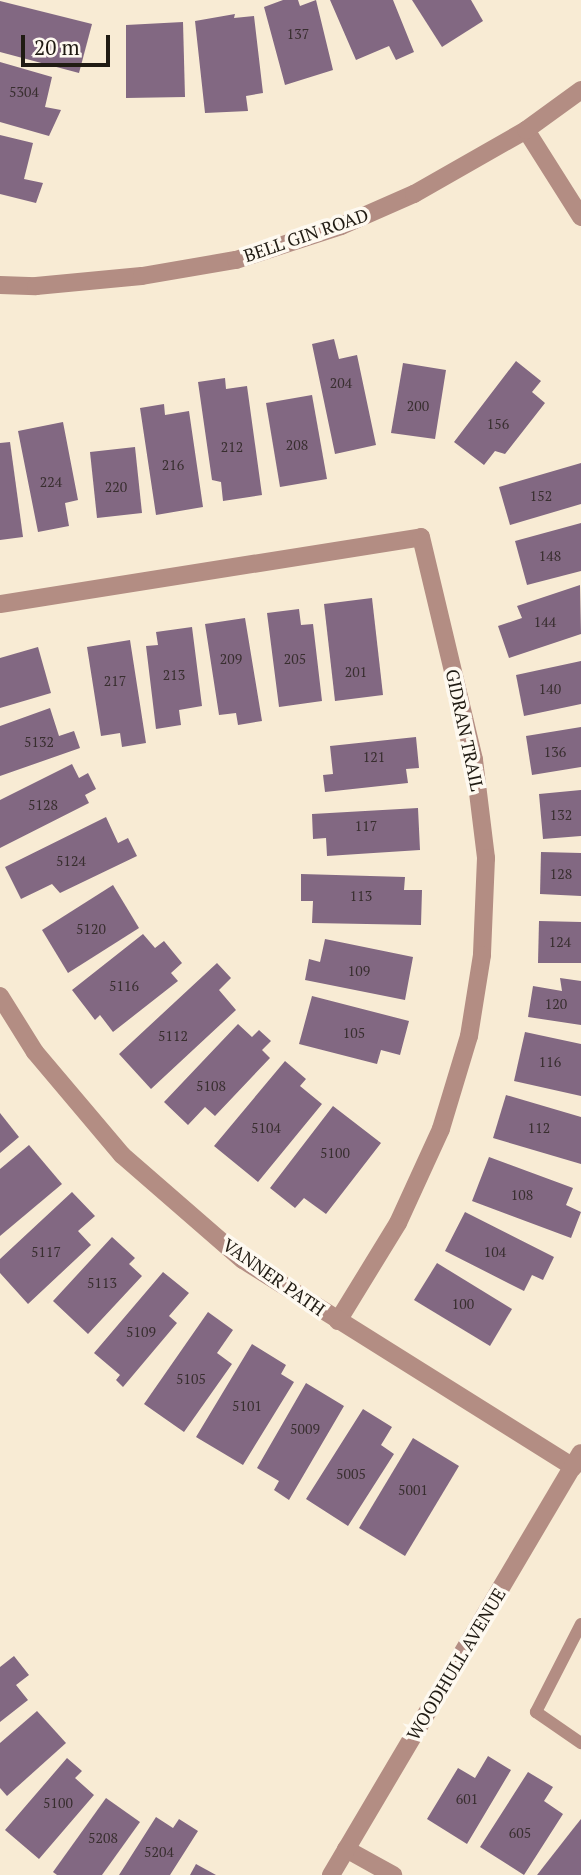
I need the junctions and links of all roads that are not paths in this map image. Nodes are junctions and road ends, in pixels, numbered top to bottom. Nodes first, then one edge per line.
1 (581, 90) edge
2 (526, 130) junction
3 (581, 217) edge
4 (0, 285) edge
5 (0, 604) edge
6 (0, 996) edge
7 (338, 1321) junction
8 (577, 1460) edge
9 (581, 1624) edge
10 (581, 1743) edge
11 (346, 1849) junction
12 (331, 1875) edge
13 (393, 1875) edge

1 - 2 street, BELL GIN ROAD
2 - 3 street
2 - 4 street, BELL GIN ROAD
5 - 7 street, GIDRAN TRAIL
6 - 7 street, VANNER PATH
7 - 8 street, VANNER PATH
8 - 11 street, WOODHULL AVENUE
9 - 10 lane
11 - 12 street, WOODHULL AVENUE
11 - 13 street

